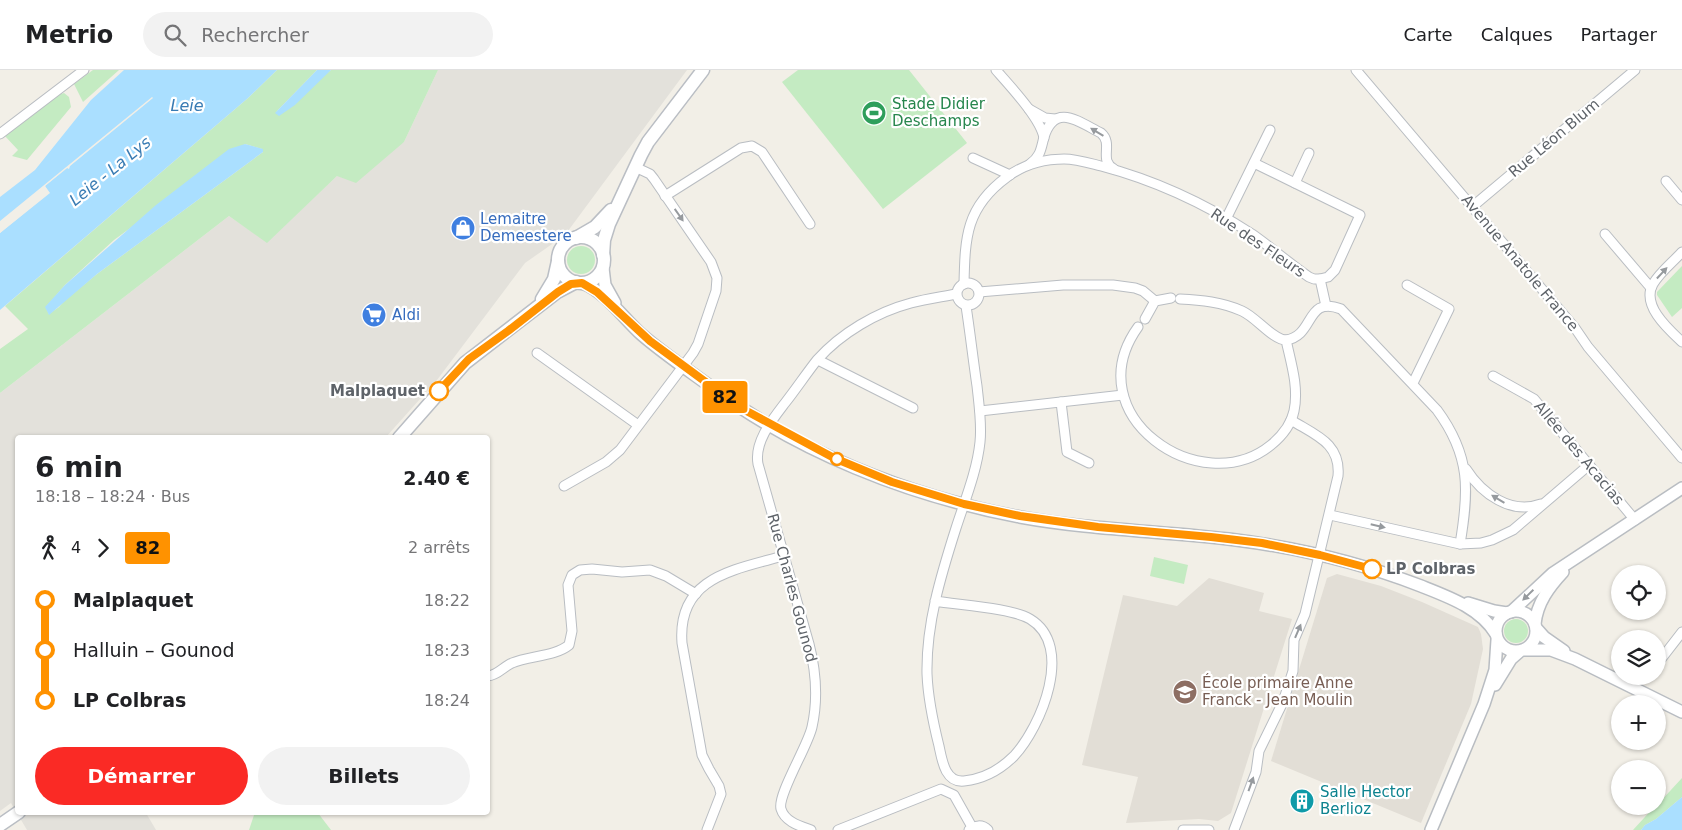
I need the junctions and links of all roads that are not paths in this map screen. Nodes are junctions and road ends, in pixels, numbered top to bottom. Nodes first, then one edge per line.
1 (84, 70) edge
2 (703, 70) edge
3 (996, 70) edge
4 (1356, 70) edge
5 (1635, 70) edge
6 (1027, 107) junction
7 (1055, 119) junction
8 (1270, 130) dead end
9 (0, 134) edge
10 (1043, 141) junction
11 (1107, 149) junction
12 (1309, 153) dead end
13 (973, 158) dead end
14 (1056, 159) junction
15 (1089, 163) junction
16 (1254, 163) junction
17 (1025, 166) junction
18 (635, 167) junction
19 (1116, 170) junction
20 (1010, 175) junction
21 (1666, 181) dead end
22 (1295, 183) junction
23 (665, 196) junction
24 (620, 198) junction
25 (1682, 200) edge
26 (1472, 207) junction
27 (1226, 219) junction
28 (810, 224) dead end
29 (1605, 234) dead end
30 (574, 238) junction
31 (1682, 252) edge
32 (603, 255) junction
33 (558, 261) junction
34 (603, 268) junction
35 (1320, 280) junction
36 (579, 283) junction
37 (964, 284) junction
38 (1407, 285) dead end
39 (1651, 288) junction
40 (979, 292) junction
41 (956, 294) junction
42 (1155, 301) junction
43 (966, 306) junction
44 (1326, 306) junction
45 (530, 313) junction
46 (623, 316) junction
47 (1145, 320) dead end
48 (1138, 327) dead end
49 (1286, 340) junction
50 (1682, 342) edge
51 (537, 353) dead end
52 (818, 360) junction
53 (682, 366) junction
54 (1493, 376) dead end
55 (1413, 383) junction
56 (1123, 395) junction
57 (1061, 402) junction
58 (913, 408) dead end
59 (980, 411) junction
60 (1291, 420) junction
61 (638, 425) junction
62 (770, 425) junction
63 (402, 435) edge
64 (1682, 458) edge
65 (1463, 462) junction
66 (1089, 463) dead end
67 (1589, 465) junction
68 (564, 486) dead end
69 (1682, 488) edge
70 (1544, 503) junction
71 (964, 504) junction
72 (1330, 514) junction
73 (1635, 520) junction
74 (1460, 544) junction
75 (1320, 555) junction
76 (783, 556) junction
77 (1574, 560) junction
78 (696, 594) junction
79 (1450, 598) junction
80 (935, 602) junction
81 (1509, 612) junction
82 (1536, 626) junction
83 (1682, 632) edge
84 (1497, 637) junction
85 (1522, 651) junction
86 (1666, 653) edge
87 (1576, 659) junction
88 (490, 675) edge
89 (1484, 704) junction
90 (1682, 712) edge
91 (15, 815) edge
92 (0, 825) edge
93 (971, 829) edge
94 (707, 830) edge
95 (811, 830) edge
96 (838, 830) edge
97 (988, 830) edge
98 (1183, 830) edge
99 (1209, 830) edge
100 (1234, 830) edge
101 (1431, 830) edge

1 - 9 street
2 - 18 main road
3 - 6 street
4 - 26 street, Avenue Anatole France
5 - 26 street, Rue Léon Blum
6 - 7 street
6 - 10 street
7 - 10 street
11 -> 7 street
8 - 16 street
10 - 14 street
10 - 17 street
11 - 15 street
11 - 19 street
12 - 22 street
13 - 20 street
14 - 15 street, Rue des Fleurs
14 - 17 street, Rue des Fleurs
15 - 19 street, Rue des Fleurs
16 - 22 street
16 - 27 street
17 - 20 street, Rue des Fleurs
18 - 23 street
18 - 24 main road
19 - 27 street, Rue des Fleurs
20 - 37 street, Rue des Fleurs
21 - 25 street
22 - 35 street
23 - 28 street
23 -> 53 street
24 - 30 main road
24 - 32 main road
26 - 64 street, Avenue Anatole France
27 - 35 street, Rue des Fleurs
29 - 39 street
30 - 32 main road
30 - 33 main road
39 -> 31 street
32 - 34 main road
33 - 36 main road
33 - 45 main road
34 - 36 main road
34 - 46 street
35 - 44 street, Rue des Fleurs
36 - 45 main road
36 - 46 street
37 - 40 street
37 - 41 street
38 - 55 street
39 - 50 street
40 - 42 street
40 - 43 street
41 - 43 street
41 - 52 street, Rue Charles Gounod
42 - 47 street
42 - 49 street
43 - 59 street
44 - 49 street
44 - 55 street
45 - 63 main road
46 - 53 street
48 - 56 street
49 - 60 street
51 - 61 street
52 - 58 street
52 - 62 street, Rue Charles Gounod
53 - 61 street
53 - 62 street
54 - 67 street, Allée des Acacias
55 - 65 street
56 - 57 street
56 - 60 street
57 - 59 street
57 - 66 street
59 - 71 street
60 - 72 street
61 - 68 street
62 - 71 street
62 - 76 street, Rue Charles Gounod
70 -> 65 street
65 - 74 street
67 - 70 street
67 - 73 street, Allée des Acacias
69 - 73 street
70 - 74 street
71 - 75 street
71 - 80 street
72 -> 74 street
72 - 75 street
73 - 77 street
75 - 79 street
100 -> 75 street
76 - 78 street
76 - 95 street, Rue Charles Gounod
77 -> 81 street
77 - 82 street
78 - 88 street
78 - 94 street
79 - 81 street
79 - 84 street
80 - 80 street
81 - 82 street
81 - 84 street
82 - 85 street
82 - 87 street
83 - 86 street
84 - 85 street
84 - 89 street
85 - 87 street
85 - 89 street
87 - 90 street
89 - 101 street
91 - 92 main road
93 - 96 street
93 - 97 street
98 - 99 street

